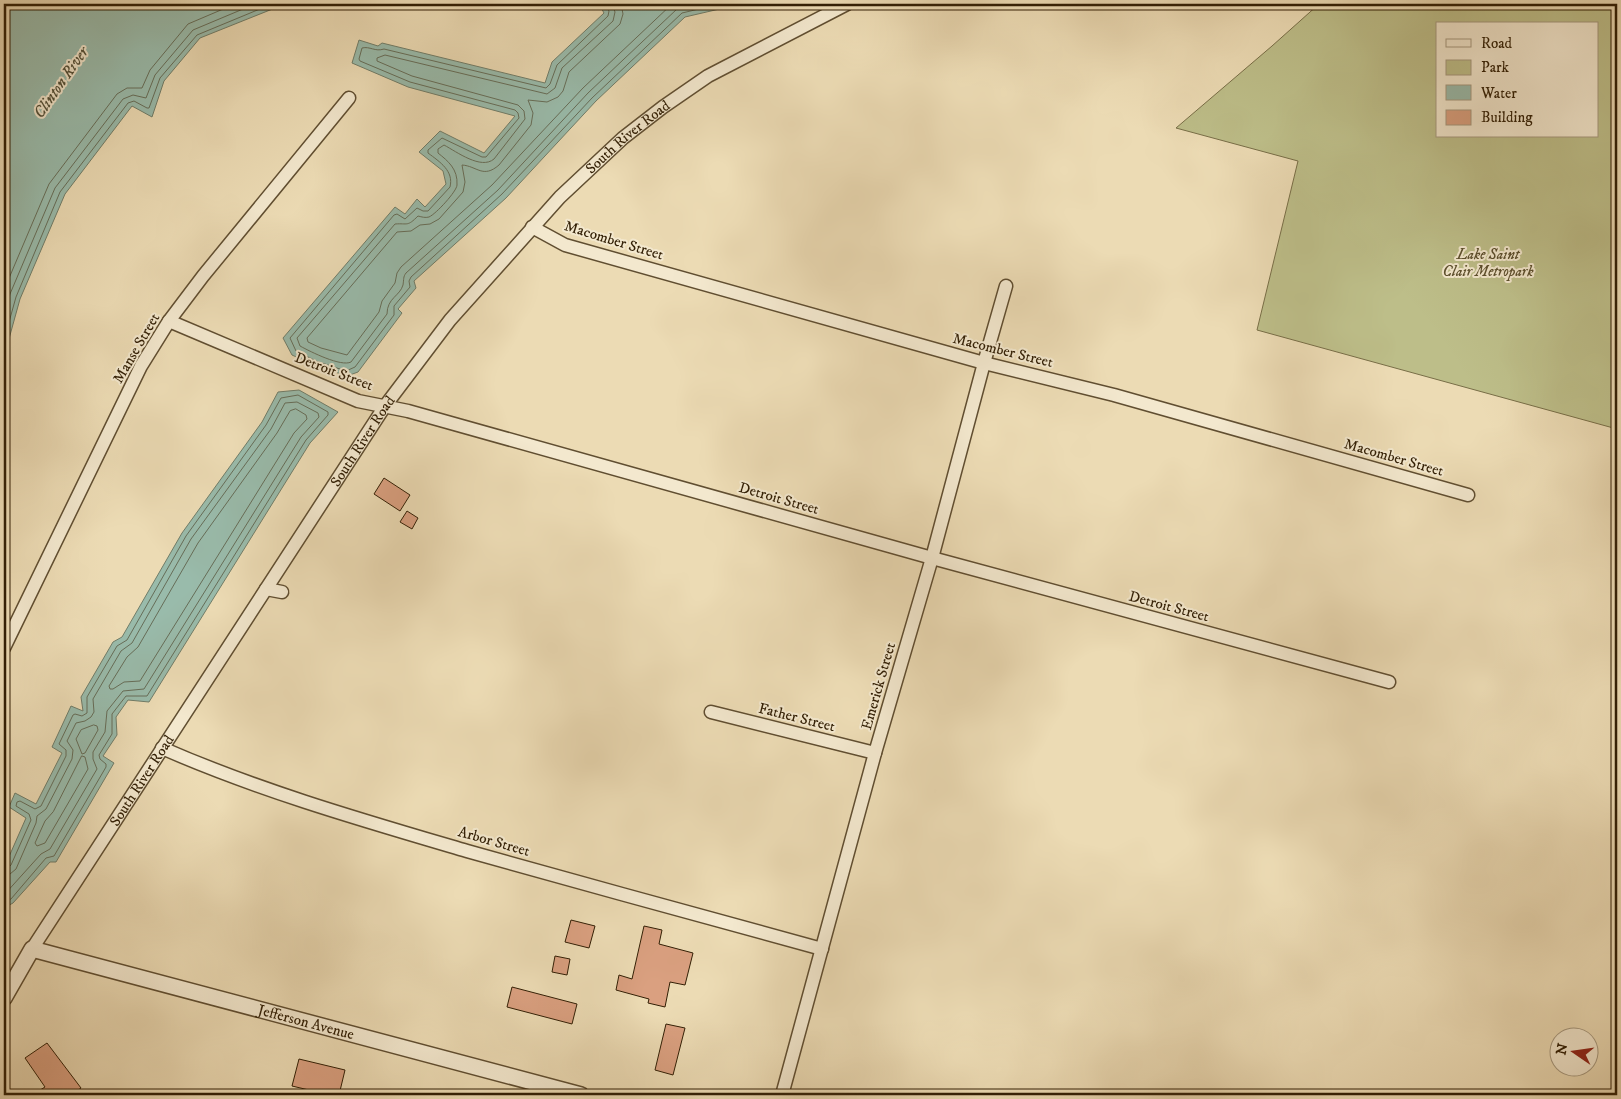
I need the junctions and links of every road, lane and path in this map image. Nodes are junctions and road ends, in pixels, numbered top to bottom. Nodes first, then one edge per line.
1 (847, 4) edge
2 (349, 98) dead end
3 (532, 227) junction
4 (1006, 286) dead end
5 (169, 321) junction
6 (984, 363) junction
7 (385, 406) junction
8 (1468, 494) dead end
9 (932, 558) junction
10 (266, 589) junction
11 (282, 592) dead end
12 (4, 648) edge
13 (1388, 682) dead end
14 (711, 712) dead end
15 (162, 748) junction
16 (875, 753) junction
17 (32, 949) junction
18 (822, 949) junction
19 (4, 998) edge
20 (581, 1095) edge
21 (782, 1095) edge

1 - 3 street, South River Road
2 - 5 street, Manse Street
3 - 6 street, Macomber Street
3 - 7 street, South River Road
4 - 6 street, Emerick Street
5 - 7 street, Detroit Street
5 - 12 street, Manse Street
6 - 8 street, Macomber Street
6 - 9 street, Emerick Street
7 - 9 street, Detroit Street
7 - 10 street, South River Road
9 - 13 street, Detroit Street
9 - 16 street, Emerick Street
10 - 11 street
10 - 15 street, South River Road
14 - 16 street, Father Street
15 - 17 street, South River Road
15 - 18 street, Arbor Street
16 - 18 street, Emerick Street
17 - 19 street, South River Road
17 - 20 street, Jefferson Avenue
18 - 21 street, Emerick Street

